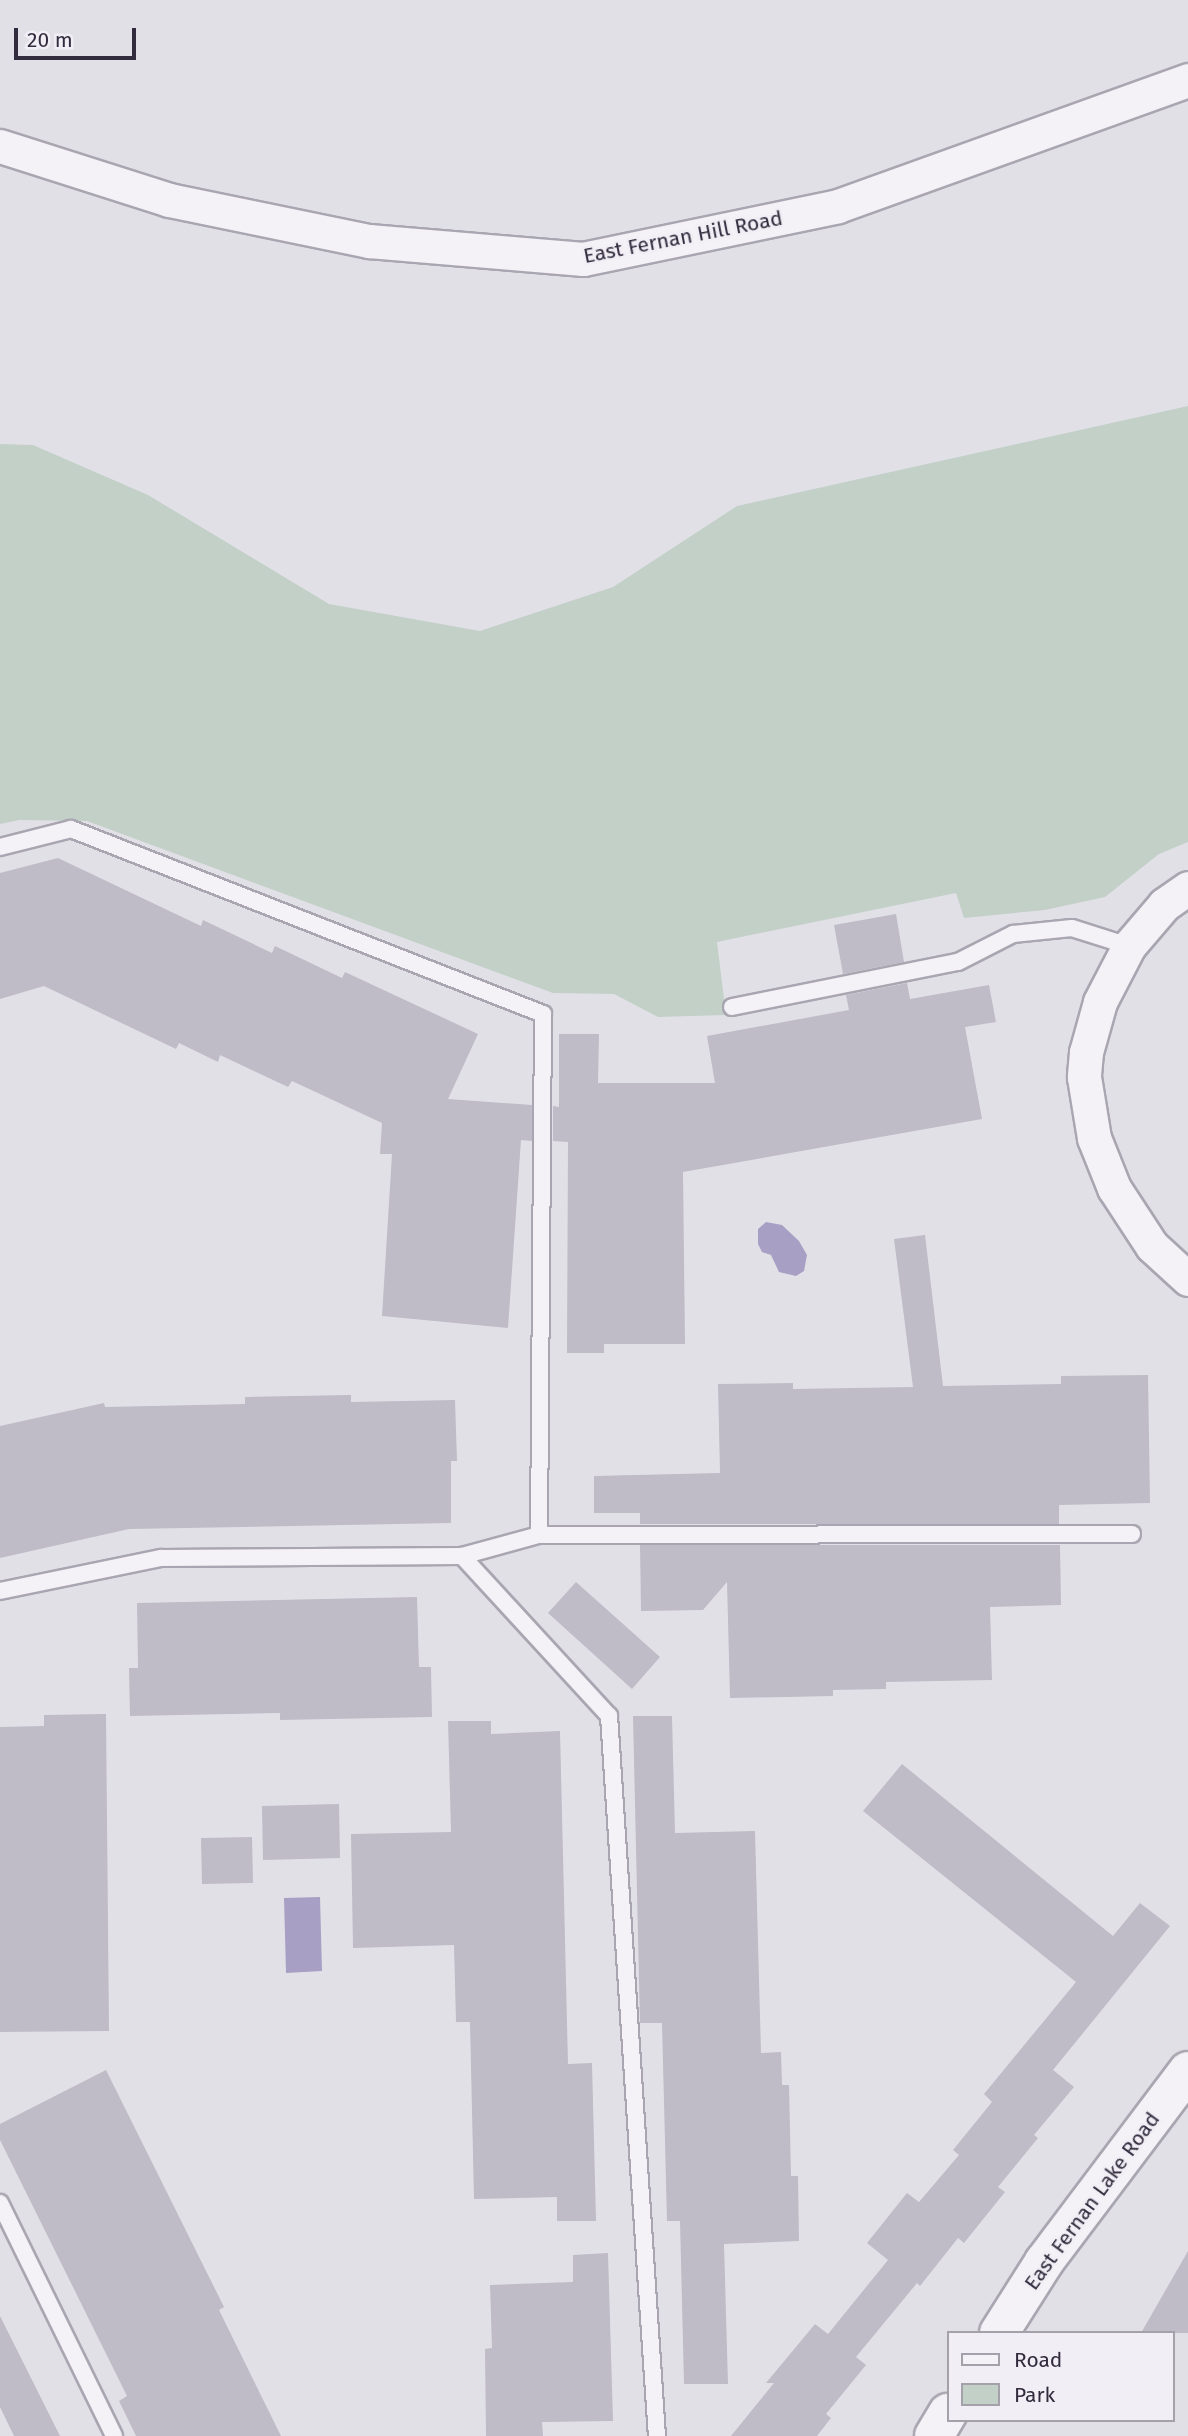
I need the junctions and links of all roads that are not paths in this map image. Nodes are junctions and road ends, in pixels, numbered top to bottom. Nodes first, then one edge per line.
1 (1188, 80) edge
2 (0, 146) edge
3 (0, 847) edge
4 (1188, 888) edge
5 (1129, 946) junction
6 (732, 1007) dead end
7 (1188, 1279) edge
8 (1132, 1534) dead end
9 (539, 1535) junction
10 (462, 1556) junction
11 (0, 1591) edge
12 (1188, 2071) edge
13 (0, 2203) edge
14 (1000, 2331) edge
15 (946, 2416) edge
16 (114, 2436) edge
17 (657, 2436) edge
18 (934, 2436) edge

1 - 2 street, East Fernan Hill Road
3 - 9 lane
4 - 5 street
5 - 6 lane
5 - 7 street
8 - 9 lane
9 - 10 lane
10 - 11 lane
10 - 17 lane
12 - 14 street, East Fernan Lake Road
13 - 16 lane
15 - 18 street

